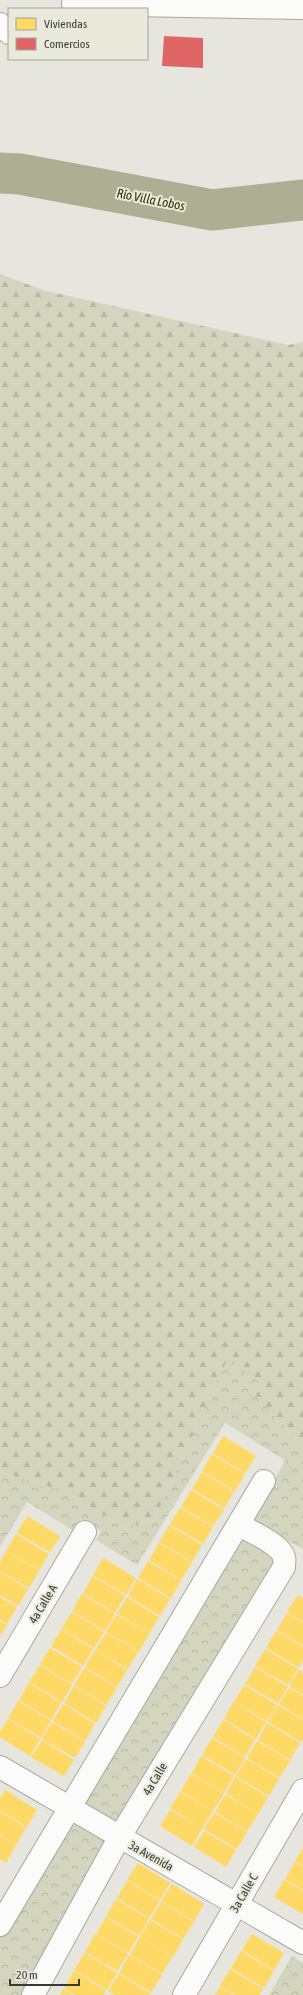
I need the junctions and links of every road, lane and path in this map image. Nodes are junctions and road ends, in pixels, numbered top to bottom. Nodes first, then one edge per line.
1 (73, 4) edge
2 (303, 8) edge
3 (0, 24) edge
4 (8, 32) edge
5 (264, 1481) dead end
6 (240, 1525) junction
7 (85, 1532) dead end
8 (0, 1676) edge
9 (0, 1768) edge
10 (303, 1790) edge
11 (70, 1807) junction
12 (119, 1838) junction
13 (238, 1904) junction
14 (0, 1925) edge
15 (303, 1943) edge
16 (33, 1995) edge
17 (184, 1995) edge

1 - 2 street
3 - 4 street
5 - 6 street
6 - 11 street
6 - 12 street, 4a Calle
7 - 8 street, 4a Calle A
9 - 11 street, 3a Avenida
10 - 13 street, 3a Calle C
11 - 12 street, 3a Avenida
11 - 14 street
12 - 13 street, 3a Avenida
12 - 16 street, 4a Calle
13 - 15 street, 3a Avenida
13 - 17 street, 3a Calle C

